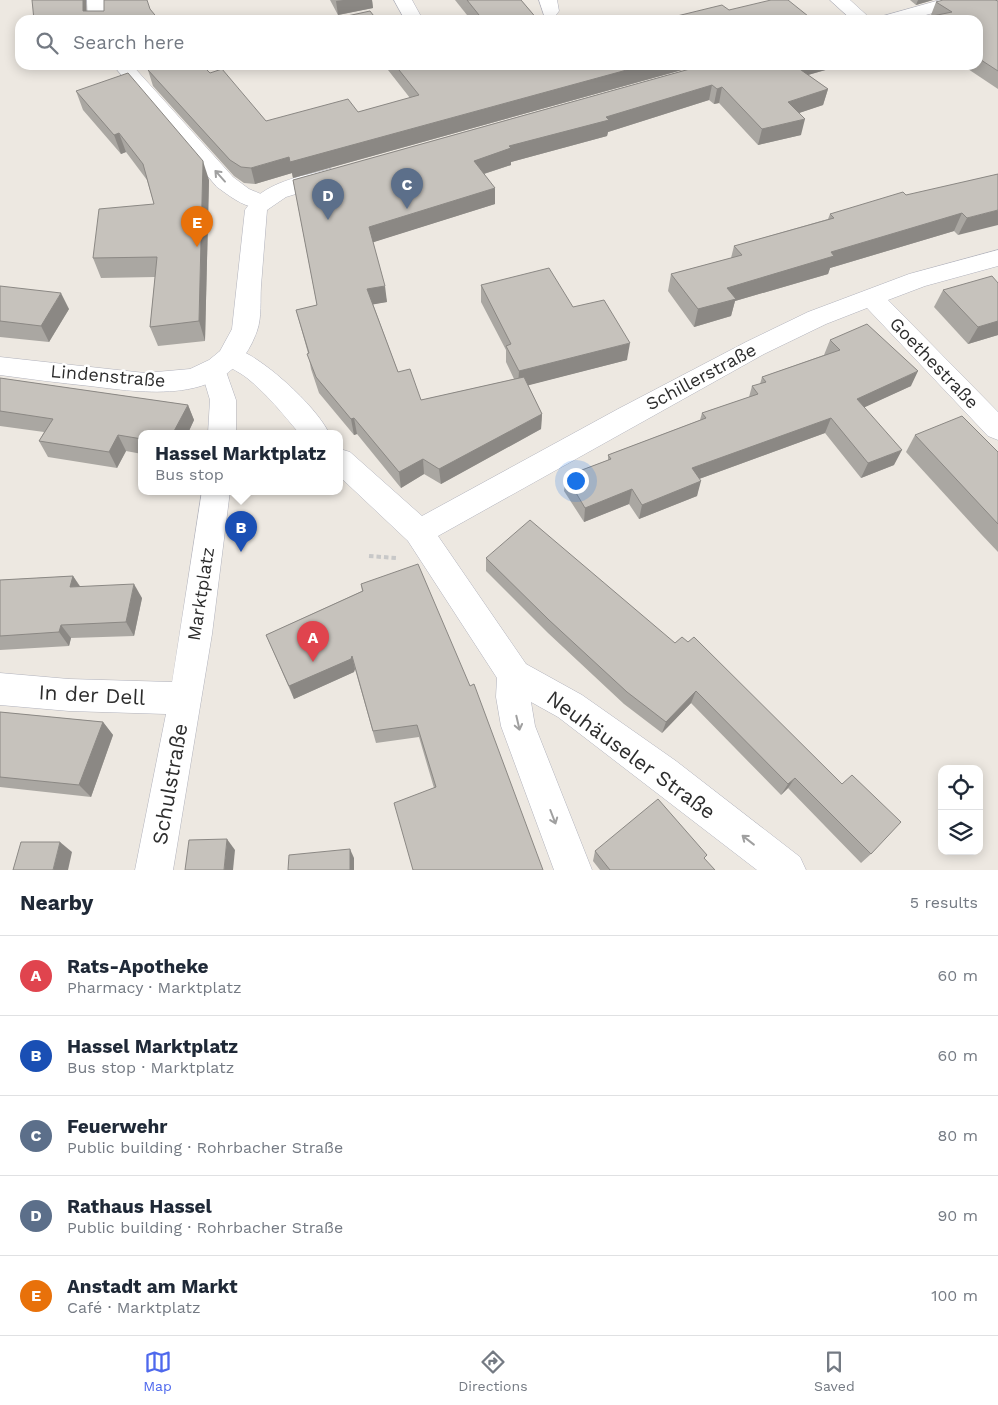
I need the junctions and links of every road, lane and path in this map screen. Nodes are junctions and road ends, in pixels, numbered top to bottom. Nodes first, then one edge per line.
1 (96, 0) edge
2 (403, 0) edge
3 (839, 0) edge
4 (959, 0) edge
5 (96, 15) edge
6 (411, 15) edge
7 (857, 15) edge
8 (906, 15) edge
9 (126, 70) edge
10 (345, 172) edge
11 (260, 202) junction
12 (998, 258) edge
13 (870, 298) junction
14 (223, 363) junction
15 (0, 366) edge
16 (998, 429) edge
17 (222, 430) edge
18 (312, 430) edge
19 (343, 463) edge
20 (215, 495) edge
21 (418, 532) junction
22 (514, 675) junction
23 (0, 689) edge
24 (185, 698) junction
25 (154, 870) edge
26 (573, 870) edge
27 (787, 870) edge

1 - 5 street
2 - 6 street
3 - 7 street
4 - 8 street
11 -> 9 street
10 - 11 street
11 - 14 street
12 - 13 street, Schillerstraße
13 - 16 street, Goethestraße
13 - 21 street, Schillerstraße
14 - 15 street, Lindenstraße
14 - 17 street
14 - 18 street
19 - 21 street
20 - 24 street, Marktplatz
21 - 22 street, Neuhäuseler Straße
22 -> 26 street
27 -> 22 street, Neuhäuseler Straße
23 - 24 street, In der Dell
24 - 25 street, Schulstraße

